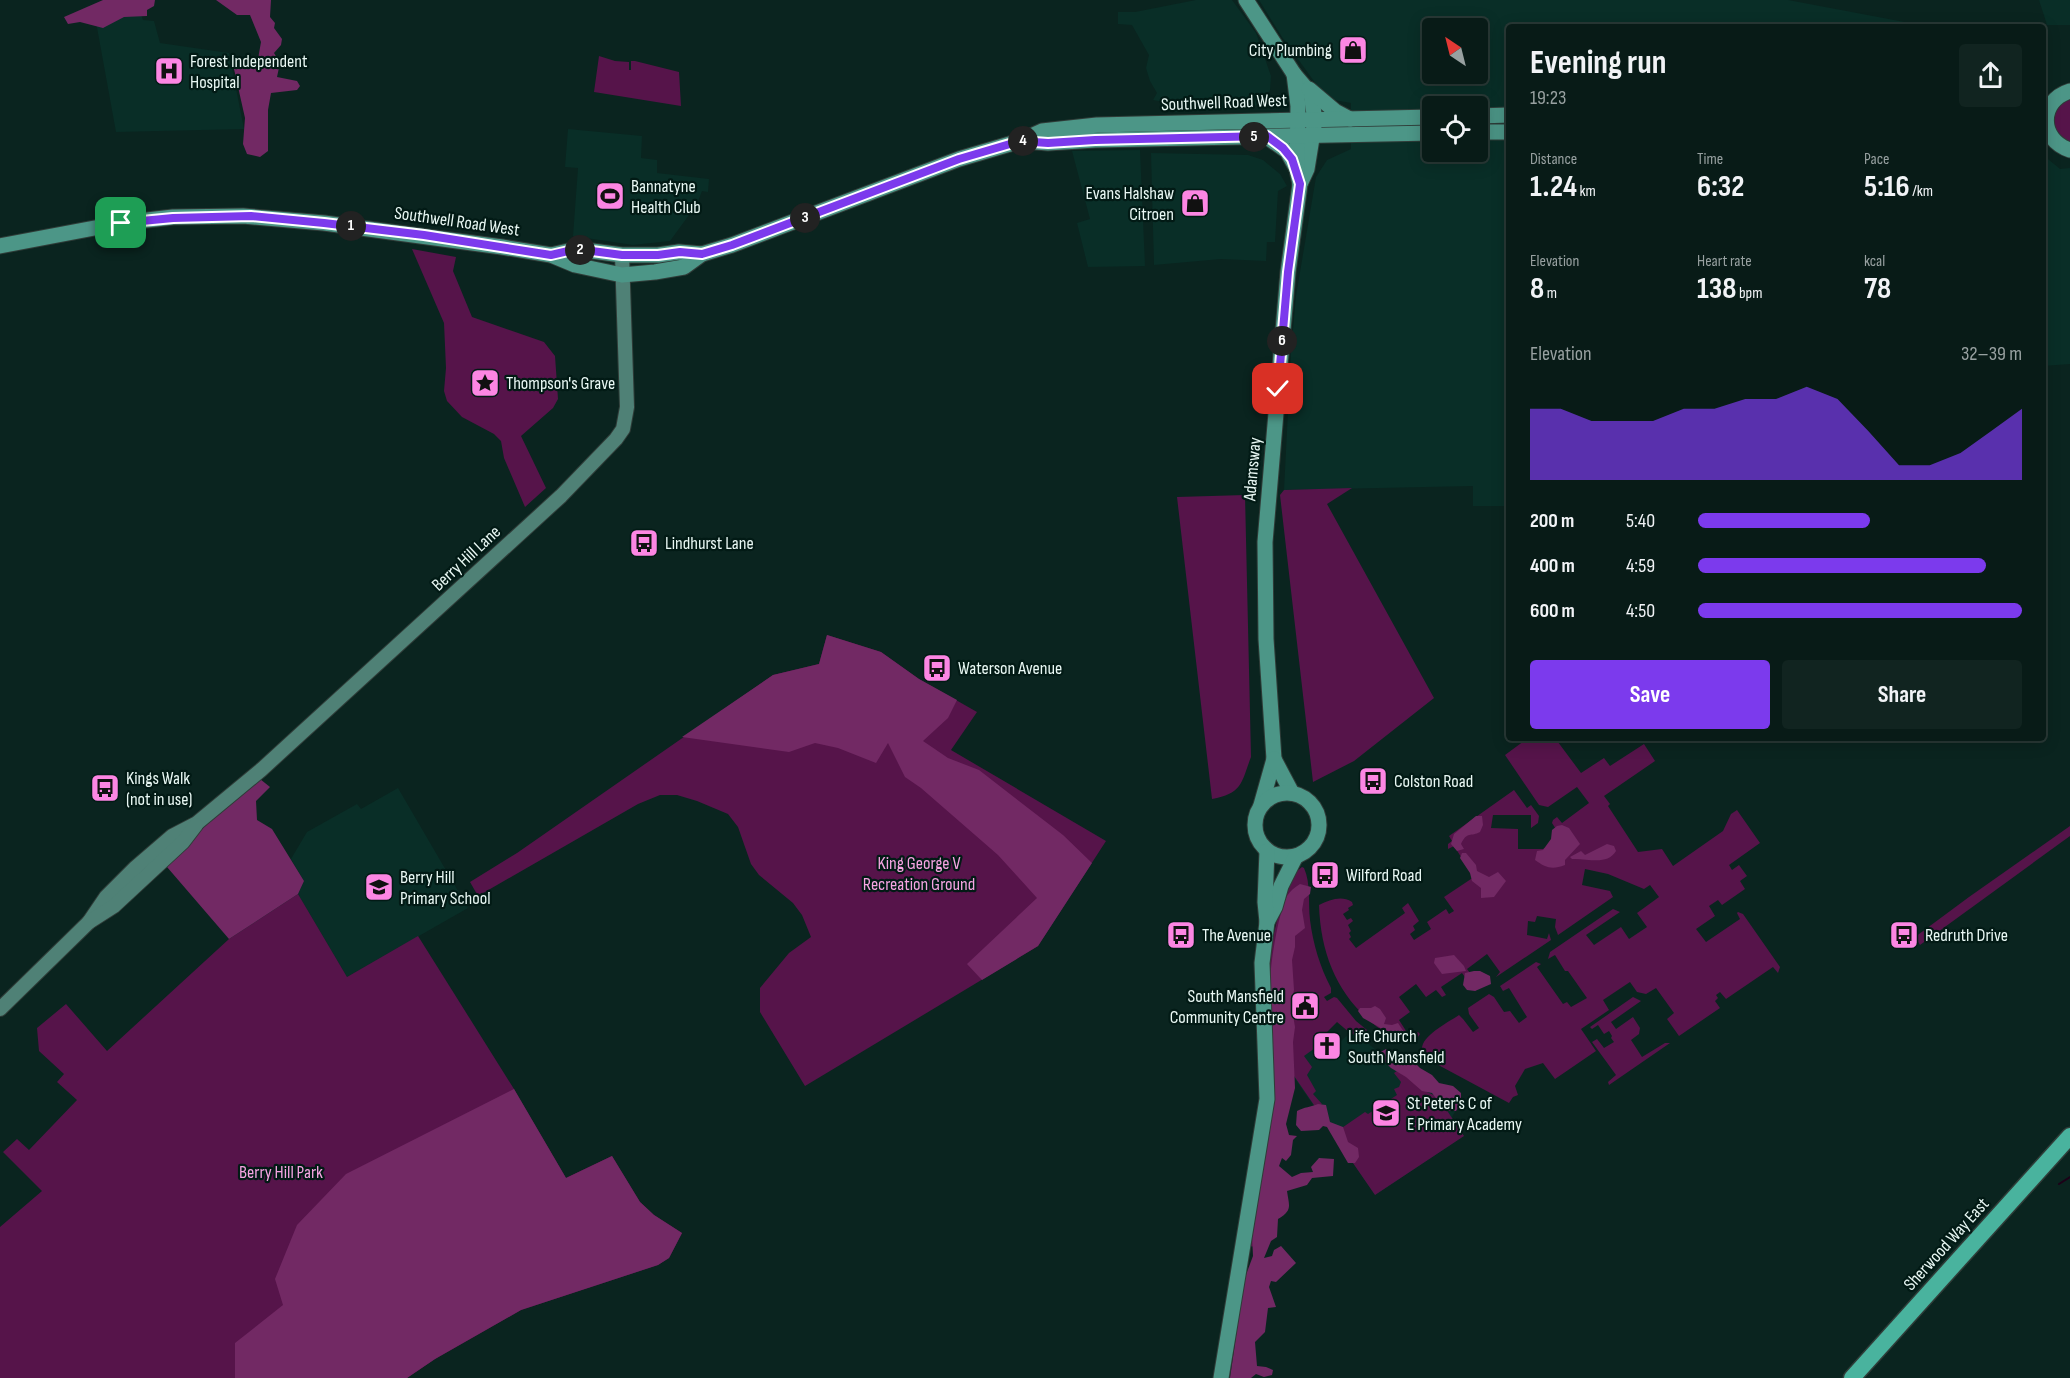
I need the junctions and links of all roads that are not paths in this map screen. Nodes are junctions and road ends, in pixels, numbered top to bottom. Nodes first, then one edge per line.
1 (1246, 0) edge
2 (1294, 74) junction
3 (1307, 87) junction
4 (2070, 91) edge
5 (2046, 110) edge
6 (1488, 116) edge
7 (1506, 116) edge
8 (1422, 117) edge
9 (1350, 119) junction
10 (2046, 120) edge
11 (1306, 128) junction
12 (1488, 132) edge
13 (1506, 132) edge
14 (1422, 133) edge
15 (1267, 136) junction
16 (2047, 136) edge
17 (1020, 141) junction
18 (2070, 150) edge
19 (1299, 177) junction
20 (0, 246) edge
21 (702, 254) junction
22 (551, 255) junction
23 (622, 255) junction
24 (622, 275) junction
25 (1274, 759) junction
26 (1292, 793) junction
27 (1261, 805) junction
28 (1267, 851) junction
29 (1296, 856) junction
30 (1267, 922) junction
31 (0, 1009) edge
32 (2070, 1136) edge
33 (1221, 1378) edge
34 (1852, 1378) edge

1 - 2 main road
2 - 3 main road
2 - 11 main road
3 - 9 main road
3 - 11 main road
4 - 5 main road
6 - 7 main road
8 - 9 main road, Southwell Road West
9 - 11 main road, Southwell Road West
10 - 16 main road
11 - 14 main road, Southwell Road West
11 - 15 main road, Southwell Road West
11 - 17 main road, Southwell Road West
11 - 19 main road, Adamsway
12 - 13 main road
15 - 17 main road, Southwell Road West
15 - 19 main road
16 - 18 main road
17 - 21 main road, Southwell Road West
19 - 25 main road, Adamsway
20 - 22 main road, Southwell Road West
21 - 23 main road, Southwell Road West
21 - 24 main road, Southwell Road West
22 - 23 main road, Southwell Road West
22 - 24 main road, Southwell Road West
23 - 24 street, Berry Hill Lane
24 - 31 street, Berry Hill Lane
25 - 26 main road, Adamsway
25 - 27 main road, Adamsway
26 - 27 main road
26 - 29 main road
27 - 28 main road
28 - 29 main road
28 - 30 main road
29 - 30 main road
30 - 33 main road
32 - 34 highway, Sherwood Way East

